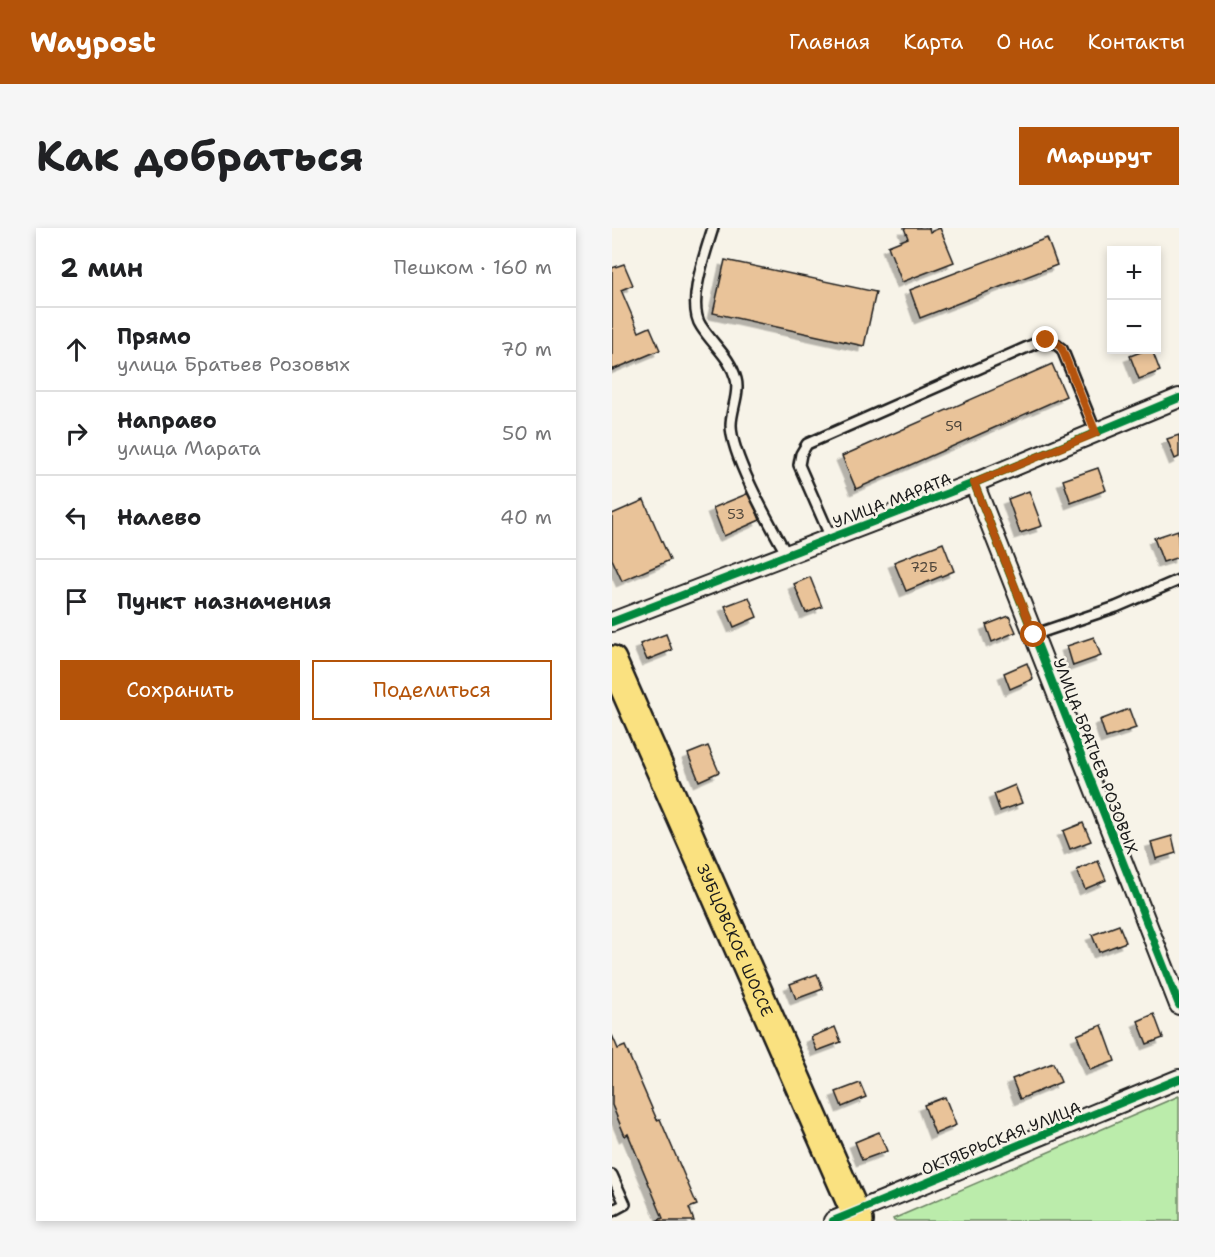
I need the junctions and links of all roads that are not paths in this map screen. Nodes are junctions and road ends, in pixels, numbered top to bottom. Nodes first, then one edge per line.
1 (713, 228) edge
2 (1179, 398) edge
3 (1096, 433) junction
4 (974, 483) junction
5 (831, 538) junction
6 (787, 555) junction
7 (1179, 580) edge
8 (612, 622) edge
9 (1034, 635) junction
10 (612, 660) edge
11 (1179, 1005) edge
12 (1179, 1079) edge
13 (612, 1175) edge
14 (612, 1211) edge
15 (849, 1218) edge

1 - 6 lane
2 - 3 street, УЛИЦА МАРАТА
3 - 4 street, УЛИЦА МАРАТА
3 - 5 lane
4 - 5 street, УЛИЦА МАРАТА
4 - 9 street, УЛИЦА БРАТЬЕВ РОЗОВЫХ
5 - 6 street, УЛИЦА МАРАТА
6 - 8 street, УЛИЦА МАРАТА
7 - 9 lane
9 - 11 street, УЛИЦА БРАТЬЕВ РОЗОВЫХ
10 - 15 main road, ЗУБЦОВСКОЕ ШОССЕ
12 - 15 street, ОКТЯБРЬСКАЯ УЛИЦА
13 - 14 lane

